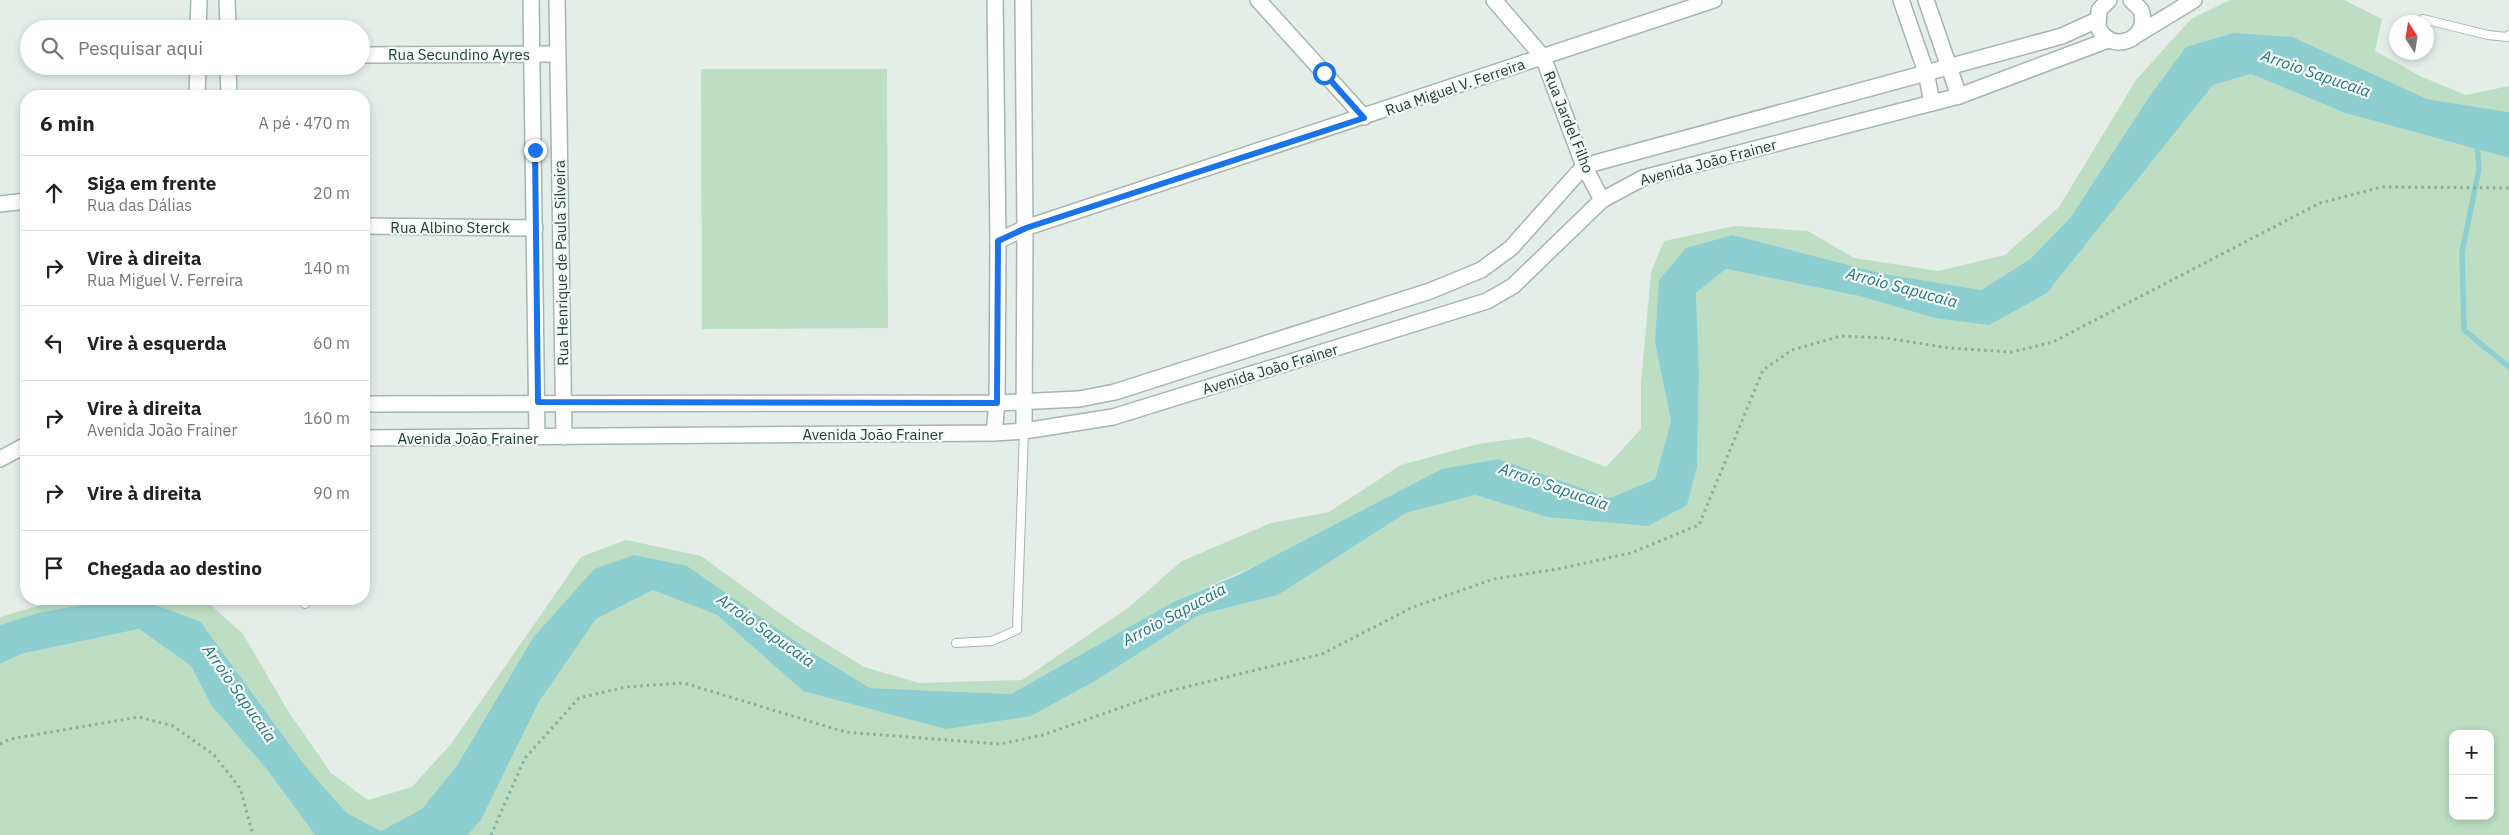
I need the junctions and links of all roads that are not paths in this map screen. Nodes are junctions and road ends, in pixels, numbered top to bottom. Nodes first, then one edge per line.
1 (199, 0) edge
2 (227, 0) edge
3 (531, 0) edge
4 (556, 0) edge
5 (995, 0) edge
6 (1023, 0) edge
7 (1258, 0) edge
8 (1494, 0) edge
9 (1714, 0) edge
10 (1901, 0) edge
11 (1926, 0) edge
12 (2134, 0) edge
13 (2194, 0) edge
14 (2099, 7) edge
15 (198, 20) edge
16 (228, 20) edge
17 (2434, 22) edge
18 (2138, 34) junction
19 (2509, 35) edge
20 (2108, 40) junction
21 (534, 53) junction
22 (558, 54) junction
23 (370, 55) edge
24 (1543, 57) junction
25 (1950, 67) junction
26 (1926, 72) junction
27 (198, 75) edge
28 (228, 75) edge
29 (197, 90) edge
30 (229, 90) edge
31 (1958, 96) junction
32 (1932, 103) junction
33 (1364, 118) junction
34 (1584, 166) junction
35 (1602, 200) junction
36 (20, 202) edge
37 (0, 204) edge
38 (370, 226) edge
39 (535, 228) junction
40 (1026, 228) junction
41 (998, 241) junction
42 (1024, 401) junction
43 (538, 402) junction
44 (564, 402) junction
45 (997, 403) junction
46 (370, 404) edge
47 (1024, 431) junction
48 (994, 433) junction
49 (537, 437) junction
50 (564, 437) junction
51 (370, 438) edge
52 (20, 448) edge
53 (0, 459) edge
54 (956, 643) dead end

1 - 15 street
2 - 16 street
3 - 21 street, Rua Henrique de Paula Silveira
4 - 22 street, Rua Henrique de Paula Silveira
5 - 41 street
6 - 40 street
7 - 33 street
8 - 24 street, Rua Jardel Filho
9 - 24 street, Rua Miguel V. Ferreira
10 - 26 street
11 - 25 street
12 - 18 street
13 - 18 street, Avenida João Frainer
14 - 20 street
14 - 25 street, Avenida João Frainer
17 - 19 lane
18 - 20 street, Avenida João Frainer
20 - 31 street, Avenida João Frainer
21 - 22 street, Rua Secundino Ayres
21 - 23 street, Rua Secundino Ayres
21 - 39 street, Rua Henrique de Paula Silveira
22 - 44 street, Rua Henrique de Paula Silveira
24 - 33 street, Rua Miguel V. Ferreira
24 - 34 street, Rua Jardel Filho
25 - 26 street, Avenida João Frainer
25 - 31 street
26 - 32 street
26 - 34 street, Avenida João Frainer
27 - 29 street
28 - 30 street
31 - 32 street, Avenida João Frainer
32 - 35 street, Avenida João Frainer
33 - 40 street, Rua Miguel V. Ferreira
34 - 35 street, Rua Jardel Filho
34 - 42 street, Avenida João Frainer
35 - 47 street, Avenida João Frainer
36 - 37 street
38 - 39 street, Rua Albino Sterck
39 - 43 street, Rua Henrique de Paula Silveira
40 - 41 street, Rua Miguel V. Ferreira
40 - 42 street
41 - 45 street
42 - 45 street, Avenida João Frainer
42 - 47 street
43 - 44 street, Avenida João Frainer
43 - 46 street, Avenida João Frainer
43 - 49 street, Rua Henrique de Paula Silveira
44 - 45 street, Avenida João Frainer
44 - 50 street, Rua Henrique de Paula Silveira
45 - 48 street
47 - 48 street, Avenida João Frainer
47 - 54 lane
48 - 50 street, Avenida João Frainer
49 - 50 street, Avenida João Frainer
49 - 51 street, Avenida João Frainer
52 - 53 street

